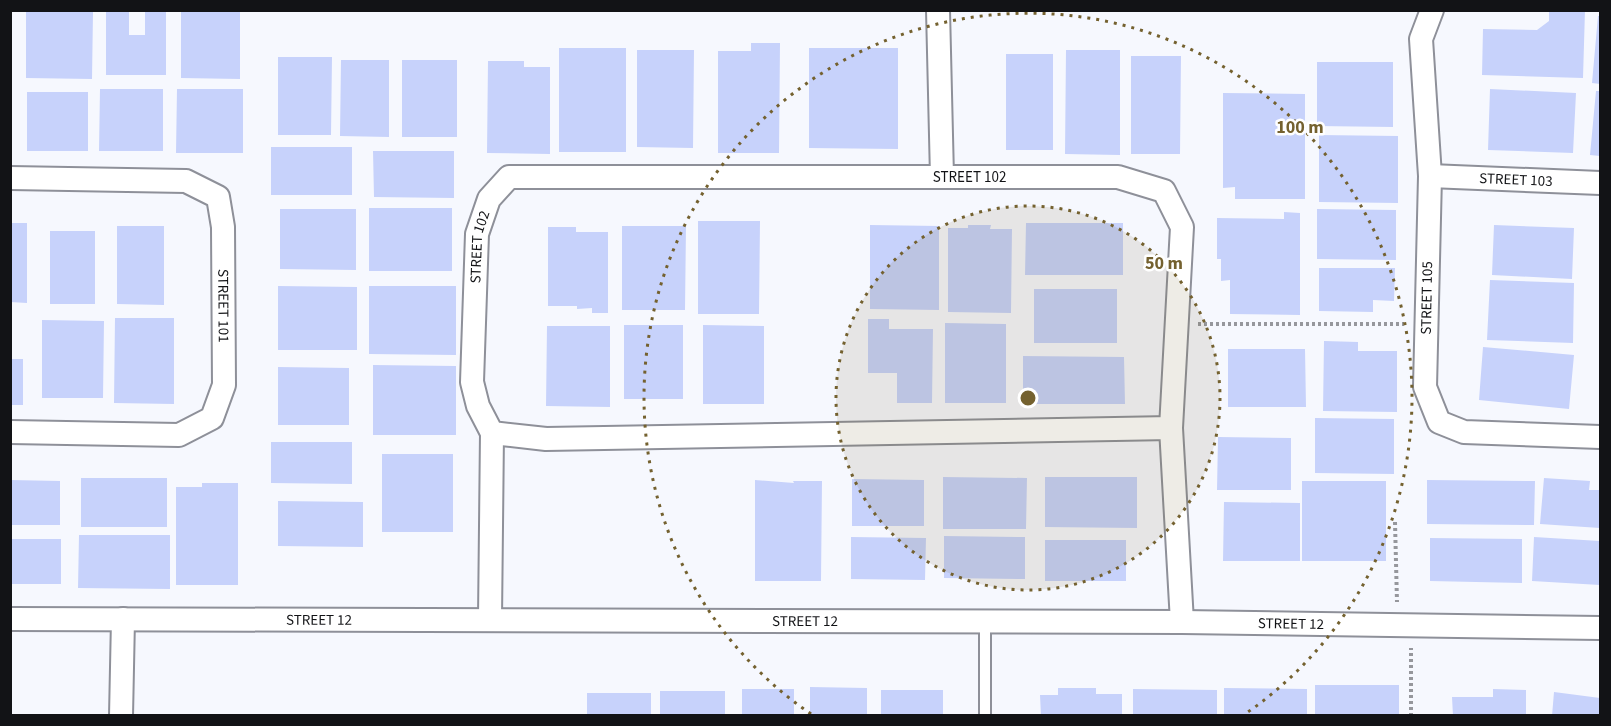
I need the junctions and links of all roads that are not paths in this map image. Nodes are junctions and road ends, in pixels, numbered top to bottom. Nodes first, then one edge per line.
1 (938, 10) edge
2 (1432, 10) edge
3 (1430, 176) junction
4 (942, 177) junction
5 (10, 178) edge
6 (1600, 183) edge
7 (1171, 428) junction
8 (10, 432) edge
9 (492, 433) junction
10 (1600, 437) edge
11 (10, 619) edge
12 (123, 619) junction
13 (490, 619) junction
14 (985, 621) junction
15 (1182, 622) junction
16 (1600, 628) edge
17 (121, 716) edge
18 (985, 716) edge

1 - 4 street
2 - 3 street, STREET 105
3 - 6 street, STREET 103
3 - 10 street, STREET 105
4 - 7 street, STREET 102
4 - 9 street, STREET 102
5 - 8 street, STREET 101
7 - 9 street
7 - 15 street, STREET 102
9 - 13 street
11 - 12 street, STREET 12
12 - 13 street, STREET 12
12 - 17 street
13 - 14 street, STREET 12
14 - 15 street, STREET 12
14 - 18 lane
15 - 16 street, STREET 12

